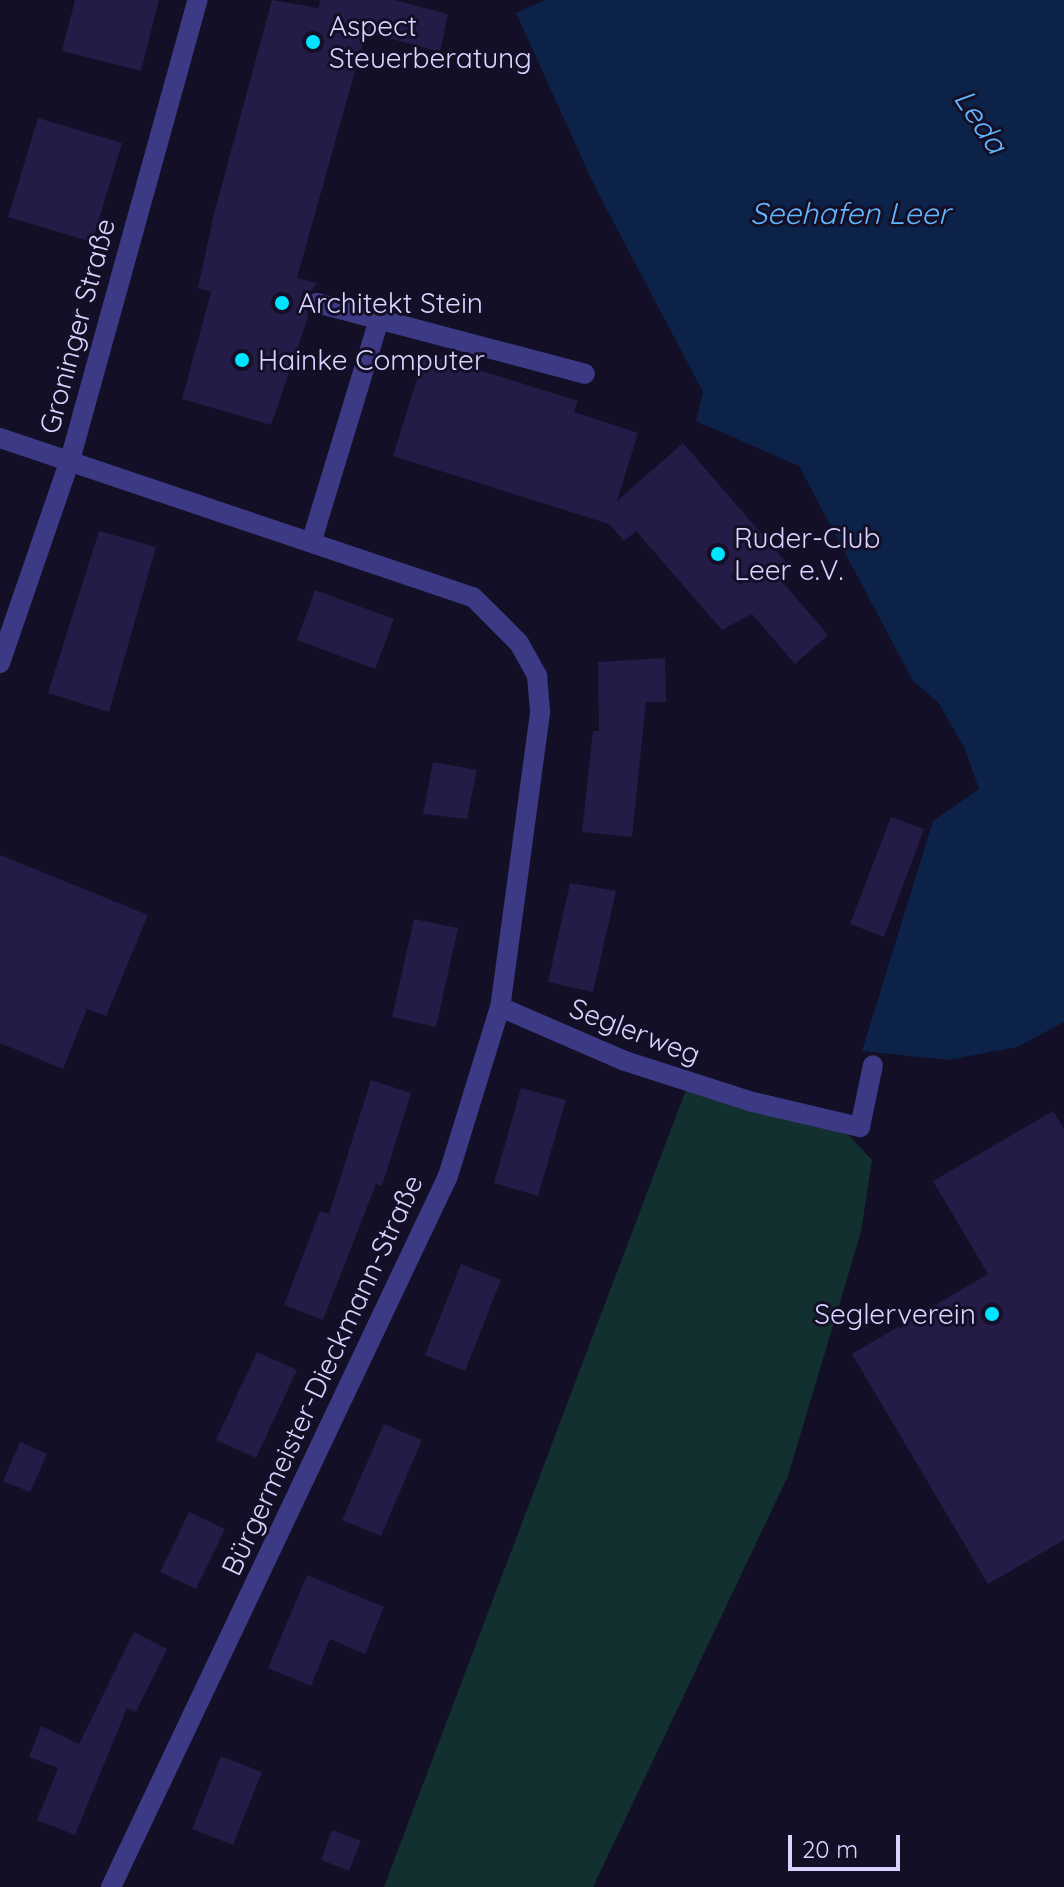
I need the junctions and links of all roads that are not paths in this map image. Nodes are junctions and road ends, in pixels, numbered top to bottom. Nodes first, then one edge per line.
1 (198, 0) edge
2 (317, 303) dead end
3 (379, 319) junction
4 (585, 374) dead end
5 (0, 438) edge
6 (70, 460) junction
7 (312, 540) junction
8 (0, 663) edge
9 (500, 1007) junction
10 (873, 1065) dead end
11 (111, 1887) edge

1 - 6 street, Groninger Straße
2 - 3 street
3 - 4 street
3 - 7 street
5 - 6 street, Bürgermeister-Dieckmann-Straße
6 - 7 street, Bürgermeister-Dieckmann-Straße
6 - 8 street, Groninger Straße
7 - 9 street, Bürgermeister-Dieckmann-Straße
9 - 10 street, Seglerweg
9 - 11 street, Bürgermeister-Dieckmann-Straße

